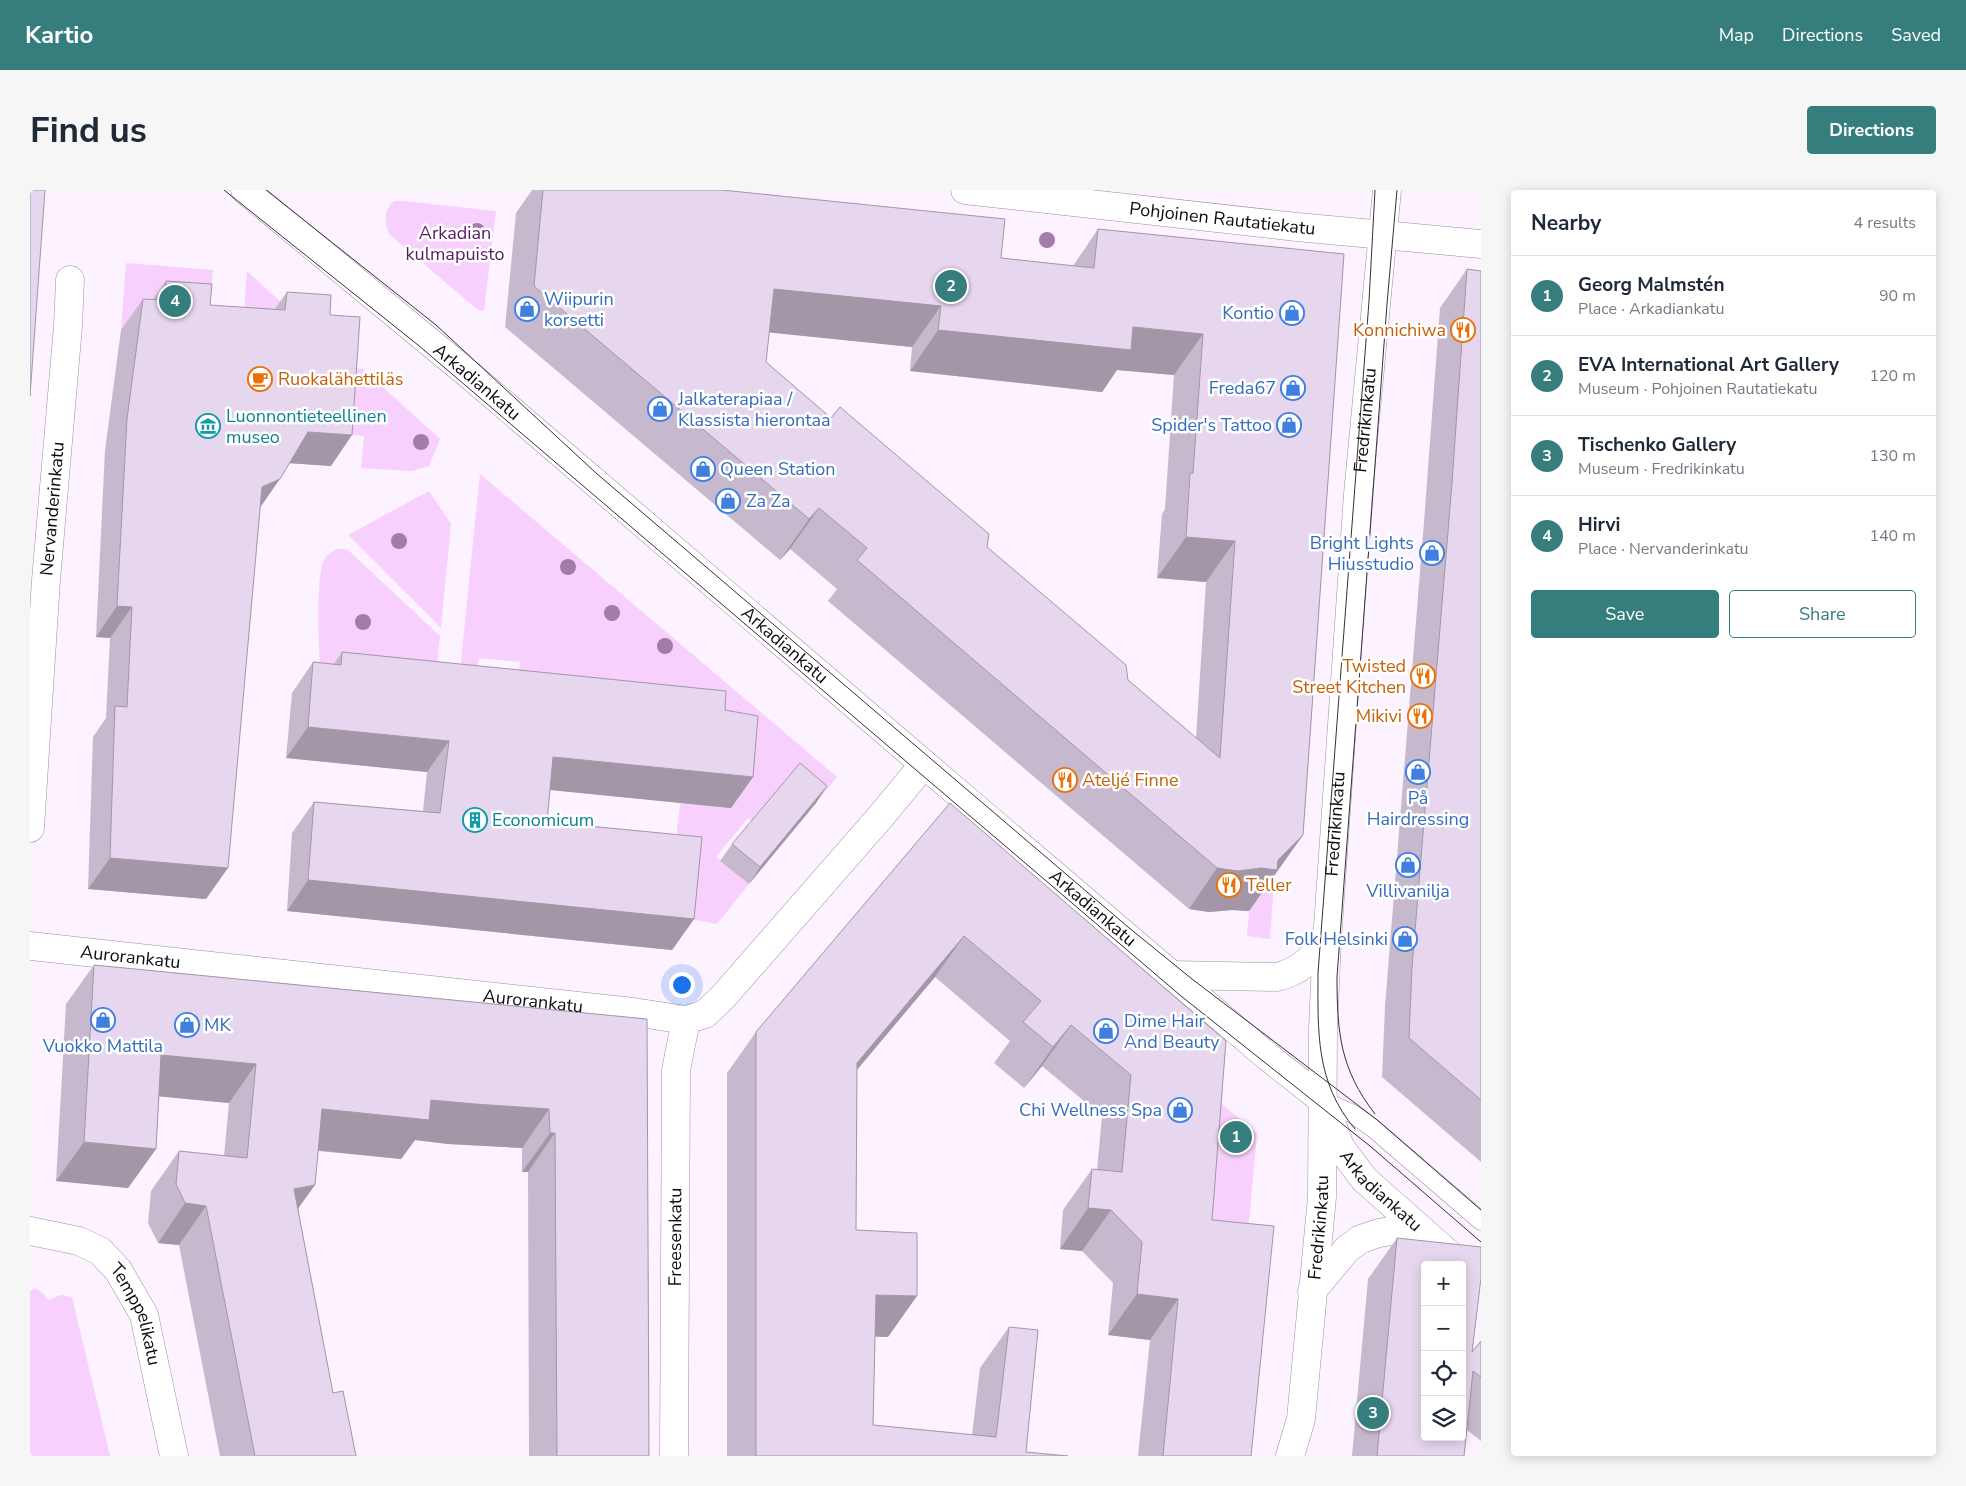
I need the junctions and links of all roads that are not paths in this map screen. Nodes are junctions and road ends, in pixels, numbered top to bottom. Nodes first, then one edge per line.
1 (245, 190) edge
2 (965, 190) edge
3 (1387, 194) edge
4 (1384, 235) junction
5 (1481, 244) edge
6 (70, 280) dead end
7 (38, 579) edge
8 (924, 764) junction
9 (30, 828) edge
10 (1327, 941) junction
11 (30, 946) edge
12 (1172, 976) junction
13 (686, 1020) junction
14 (1324, 1101) junction
15 (1481, 1220) edge
16 (30, 1231) edge
17 (1425, 1233) junction
18 (1457, 1261) edge
19 (1466, 1269) edge
20 (1481, 1282) edge
21 (1312, 1291) junction
22 (174, 1456) edge
23 (674, 1456) edge
24 (1290, 1456) edge

1 - 8 street, Arkadiankatu
2 - 4 street, Pohjoinen Rautatiekatu
3 - 4 street, Fredrikinkatu
4 - 5 street, Pohjoinen Rautatiekatu
4 - 10 street, Fredrikinkatu
6 - 7 street, Nervanderinkatu
7 - 9 street, Nervanderinkatu
8 - 12 street, Arkadiankatu
8 - 13 street
10 - 12 street
10 - 14 street, Fredrikinkatu
11 - 13 street, Aurorankatu
12 - 14 street, Arkadiankatu
13 - 23 street, Freesenkatu
14 - 15 lane, Arkadiankatu
14 - 17 street, Arkadiankatu
14 - 21 street, Fredrikinkatu
16 - 22 street, Temppelikatu
17 - 18 street, Arkadiankatu
17 - 21 street
19 - 20 street, Arkadiankatu
21 - 24 street, Fredrikinkatu

